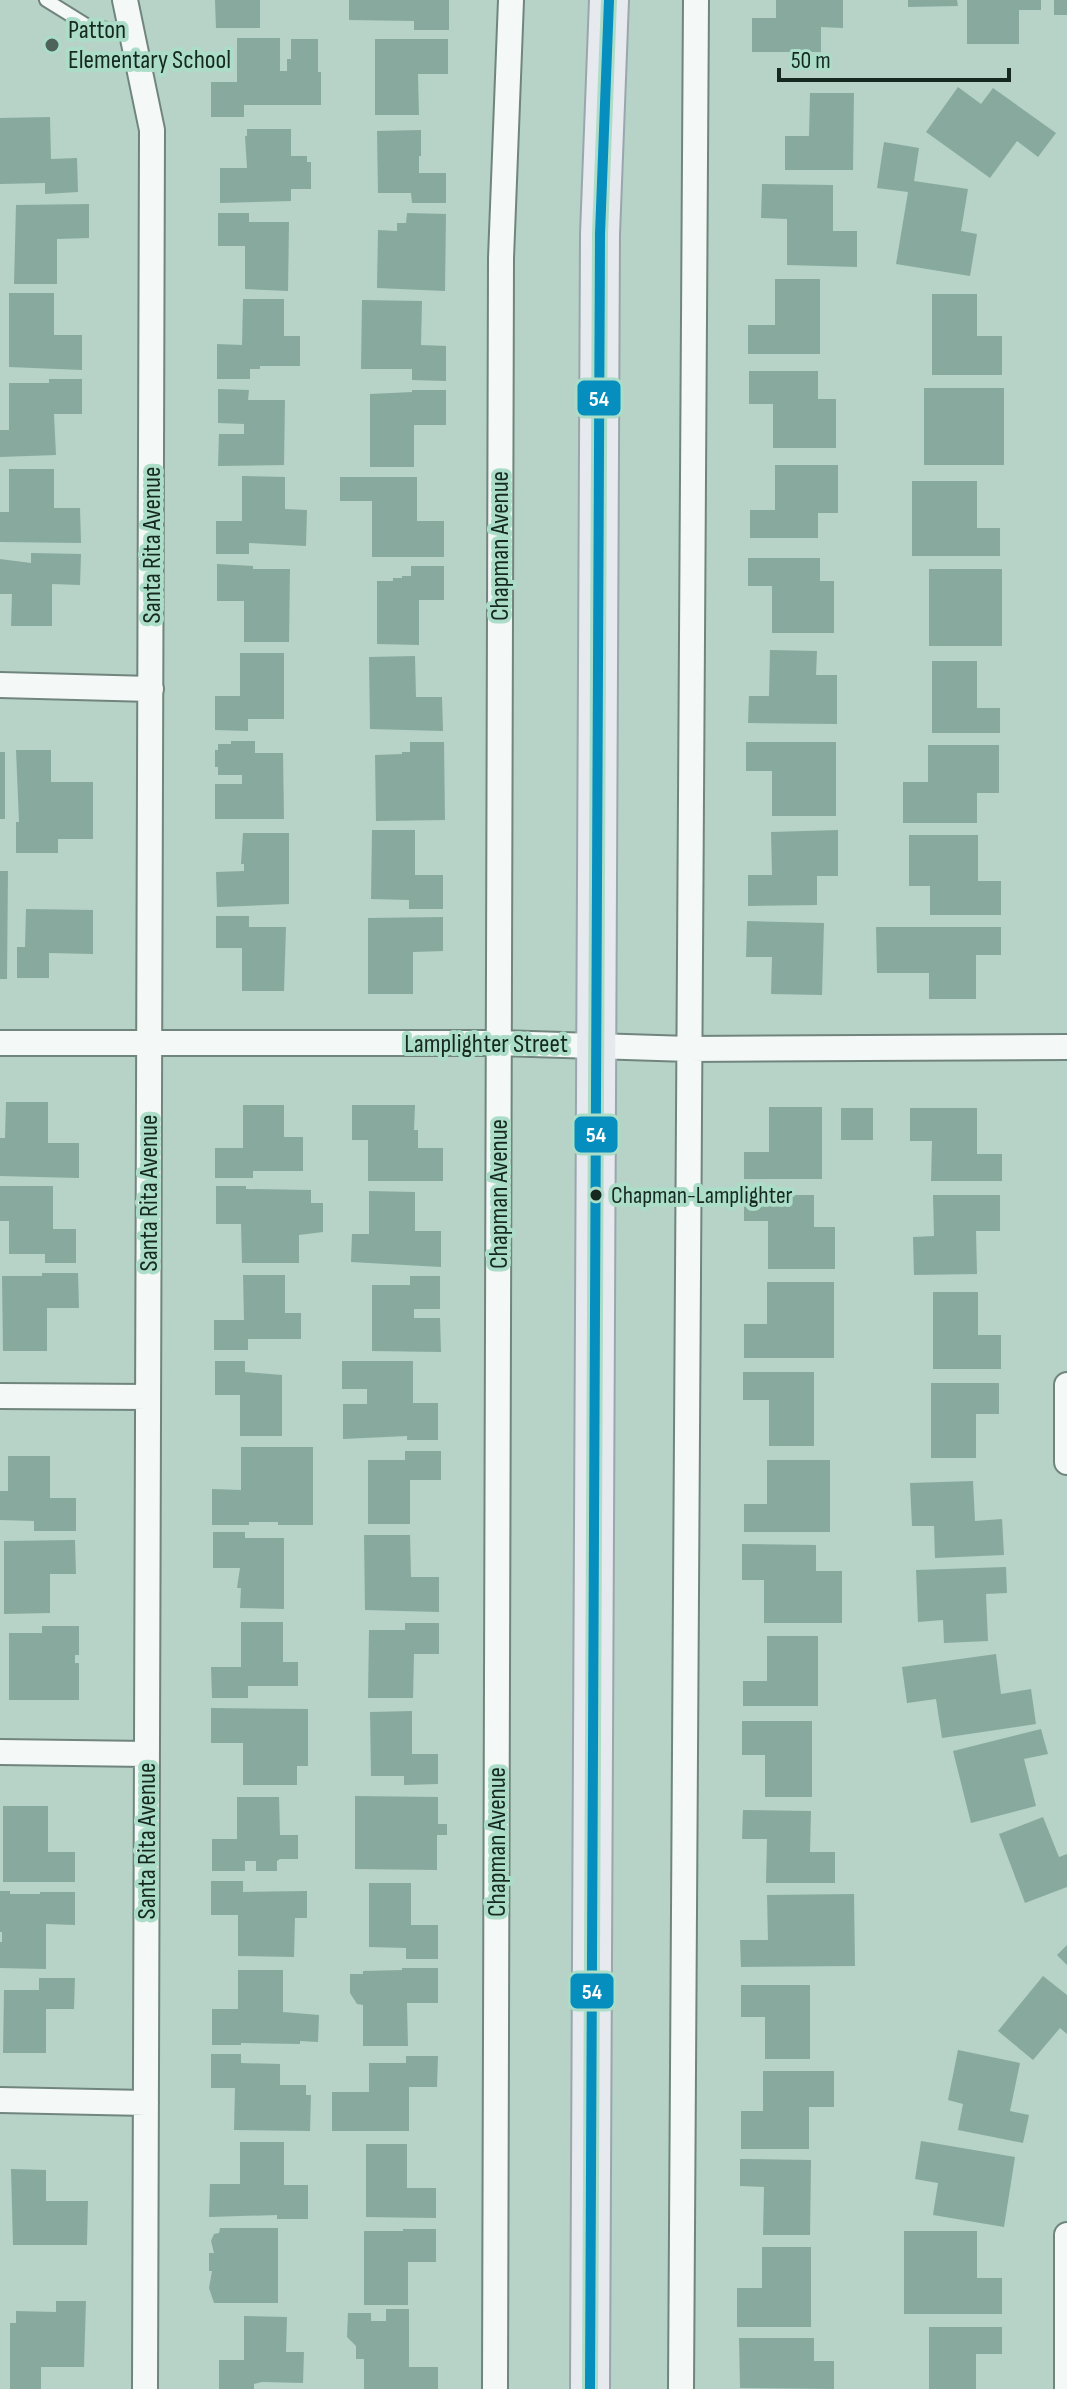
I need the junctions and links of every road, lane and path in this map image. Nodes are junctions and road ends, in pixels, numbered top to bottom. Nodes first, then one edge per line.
1 (46, 0) edge
2 (125, 0) edge
3 (511, 0) edge
4 (609, 0) edge
5 (696, 0) edge
6 (132, 33) junction
7 (0, 685) edge
8 (151, 689) junction
9 (0, 1043) edge
10 (149, 1043) junction
11 (500, 1043) junction
12 (596, 1045) junction
13 (1067, 1047) edge
14 (689, 1049) junction
15 (1067, 1385) edge
16 (0, 1396) edge
17 (148, 1397) junction
18 (1067, 1462) edge
19 (0, 1752) edge
20 (147, 1754) junction
21 (0, 2100) edge
22 (146, 2103) junction
23 (1067, 2235) edge
24 (145, 2389) edge
25 (495, 2389) edge
26 (590, 2389) edge
27 (681, 2389) edge
28 (1067, 2389) edge

1 - 6 lane
2 - 6 street, Santa Rita Avenue
3 - 11 street, Chapman Avenue
4 - 12 main road
5 - 14 street
6 - 8 street, Santa Rita Avenue
7 - 8 street
8 - 10 street, Santa Rita Avenue
9 - 10 street, Lamplighter Street
10 - 11 street, Lamplighter Street
10 - 17 street, Santa Rita Avenue
11 - 12 street, Lamplighter Street
11 - 25 street, Chapman Avenue
12 - 14 street, Lamplighter Street
12 - 26 main road
13 - 14 street, Lamplighter Street
14 - 27 street
15 - 18 street
16 - 17 street
17 - 20 street, Santa Rita Avenue
19 - 20 street
20 - 22 street, Santa Rita Avenue
21 - 22 street
22 - 24 street, Santa Rita Avenue
23 - 28 street

